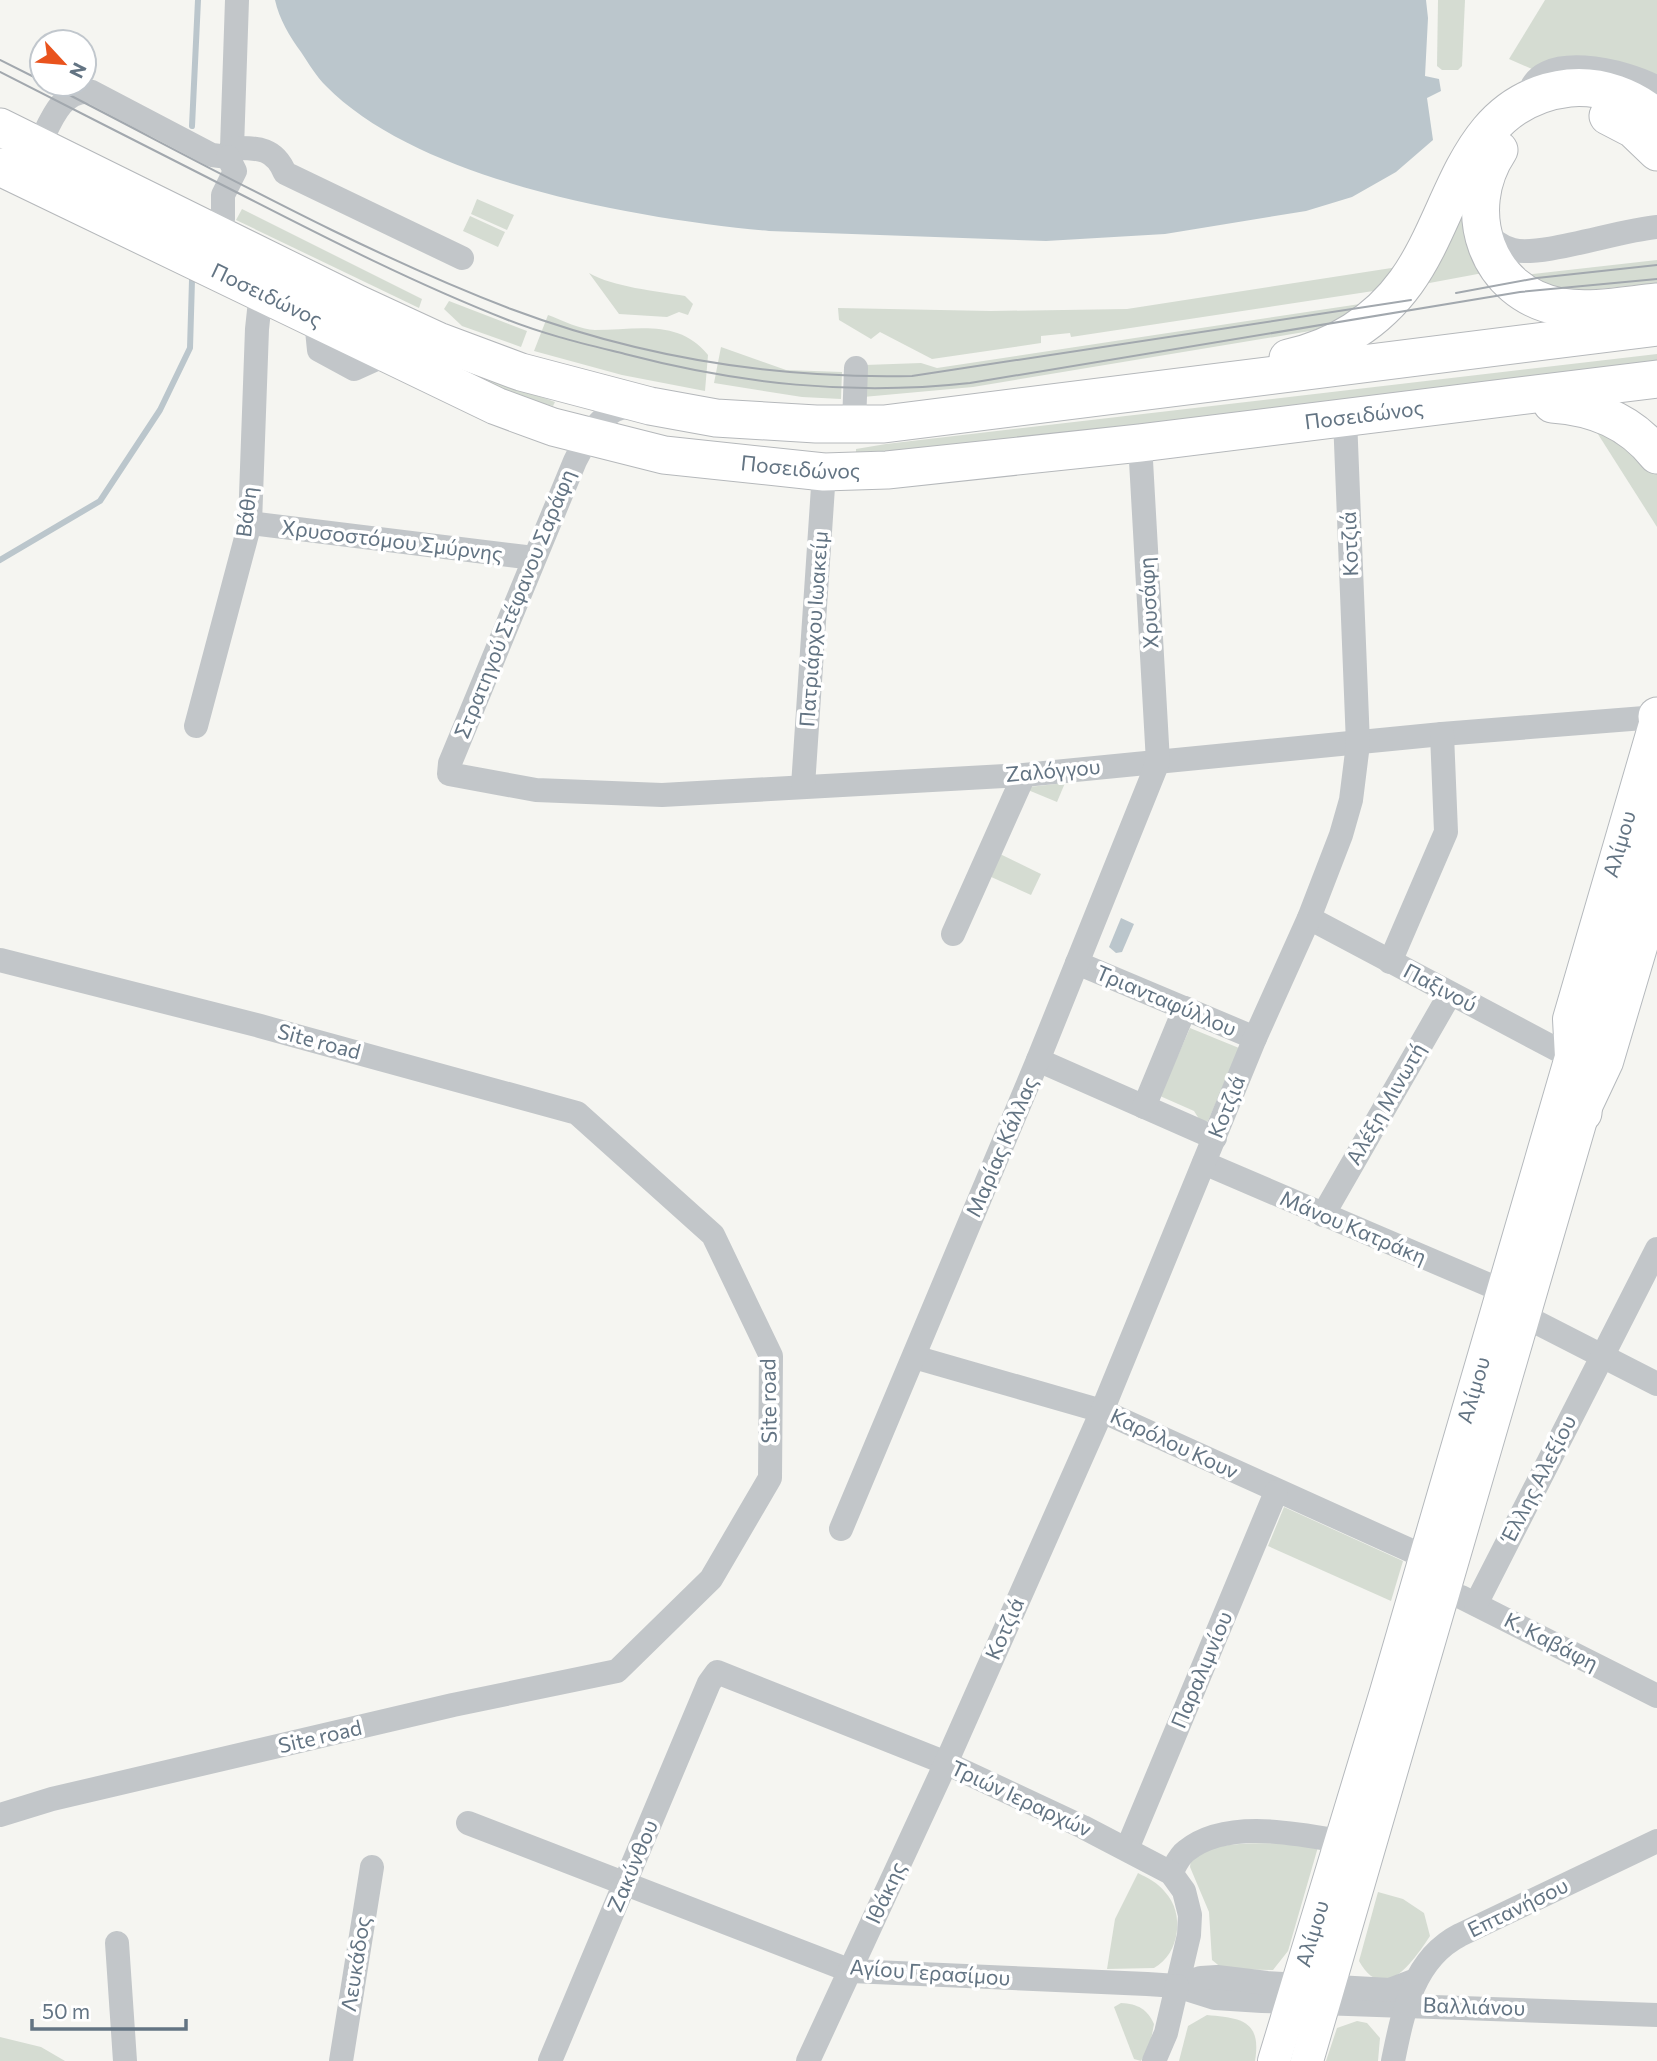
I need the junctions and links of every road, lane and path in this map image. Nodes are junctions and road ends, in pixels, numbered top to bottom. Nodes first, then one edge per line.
1 (237, 0) edge
2 (1657, 88) edge
3 (1529, 98) junction
4 (1657, 118) edge
5 (0, 127) edge
6 (38, 147) junction
7 (1657, 152) edge
8 (224, 153) junction
9 (0, 167) edge
10 (223, 219) dead end
11 (1657, 227) edge
12 (1480, 228) junction
13 (462, 258) dead end
14 (261, 292) junction
15 (1657, 302) edge
16 (1657, 327) edge
17 (856, 368) dead end
18 (1657, 379) edge
19 (1147, 393) junction
20 (1495, 400) junction
21 (650, 406) junction
22 (1345, 418) junction
23 (854, 424) junction
24 (587, 436) junction
25 (1140, 443) junction
26 (1657, 455) edge
27 (824, 472) junction
28 (250, 523) junction
29 (534, 558) junction
30 (1657, 716) edge
31 (196, 726) dead end
32 (1442, 734) junction
33 (1358, 744) junction
34 (1158, 762) junction
35 (1657, 770) edge
36 (449, 774) joint
37 (1024, 775) junction
38 (803, 786) junction
39 (1657, 811) edge
40 (1657, 893) edge
41 (1309, 918) junction
42 (953, 934) dead end
43 (0, 960) edge
44 (1390, 962) junction
45 (1077, 963) junction
46 (1450, 993) junction
47 (1185, 1008) junction
48 (1255, 1038) junction
49 (1571, 1057) junction
50 (1038, 1060) junction
51 (1144, 1107) junction
52 (1584, 1113) junction
53 (1215, 1138) junction
54 (1204, 1163) junction
55 (1323, 1216) junction
56 (1657, 1249) edge
57 (1503, 1291) junction
58 (1524, 1316) junction
59 (1602, 1355) junction
60 (914, 1357) junction
61 (1657, 1384) edge
62 (1101, 1411) junction
63 (1276, 1492) junction
64 (841, 1529) dead end
65 (1425, 1557) junction
66 (1445, 1589) junction
67 (1476, 1604) junction
68 (717, 1672) joint
69 (1657, 1696) edge
70 (946, 1763) junction
71 (0, 1815) edge
72 (468, 1823) dead end
73 (1340, 1841) junction
74 (1657, 1841) edge
75 (1127, 1849) junction
76 (372, 1867) dead end
77 (1171, 1873) junction
78 (625, 1885) junction
79 (117, 1943) dead end
80 (851, 1971) junction
81 (1416, 1980) junction
82 (1177, 1986) junction
83 (1293, 1993) junction
84 (1327, 1994) junction
85 (1407, 2005) junction
86 (1657, 2015) edge
87 (125, 2061) edge
88 (341, 2061) edge
89 (550, 2061) edge
90 (808, 2061) edge
91 (1154, 2061) edge
92 (1274, 2061) edge
93 (1307, 2061) edge
94 (1393, 2061) edge

1 - 8 street
2 - 3 street
3 - 4 highway
3 - 19 highway
5 - 6 highway, Ποσειδώνος
6 - 8 street
6 - 21 highway, Ποσειδώνος
7 - 12 highway
8 - 10 street
8 - 13 street
9 - 14 highway, Ποσειδώνος
11 - 12 street
12 - 15 highway
14 - 24 highway, Ποσειδώνος
14 - 28 street, Βάθη
16 - 19 highway, Ποσειδώνος
17 - 23 street
18 - 20 highway, Ποσειδώνος
19 - 23 highway, Ποσειδώνος
20 - 22 highway, Ποσειδώνος
20 - 26 highway
21 - 23 highway, Ποσειδώνος
21 - 24 street
22 - 25 highway, Ποσειδώνος
22 - 33 street, Κοτζιά
24 - 27 highway, Ποσειδώνος
24 - 29 street, Στρατηγού Στέφανου Σαράφη
25 - 27 highway, Ποσειδώνος
25 - 34 street, Χρυσάφη
27 - 38 street, Πατριάρχου Ιωακείμ
28 - 29 street, Χρυσοστόμου Σμύρνης
28 - 31 street, Βάθη
29 - 36 street, Στρατηγού Στέφανου Σαράφη
30 - 32 street, Ζαλόγγου
30 - 49 main road, Αλίμου
32 - 33 street, Ζαλόγγου
32 - 44 street
33 - 34 street, Ζαλόγγου
33 - 41 street, Κοτζιά
34 - 37 street, Ζαλόγγου
34 - 45 street, Μαρίας Κάλλας
35 - 49 highway
36 - 38 street, Ζαλόγγου
37 - 38 street, Ζαλόγγου
37 - 42 street
39 - 52 highway
40 - 52 main road, Αλίμου
41 - 44 street, Παξινού
41 - 48 street, Κοτζιά
43 - 71 street, Site road
44 - 46 street, Παξινού
45 - 47 street, Τριανταφύλλου
45 - 50 street, Μαρίας Κάλλας
46 - 49 street, Παξινού
46 - 55 street, Αλέξη Μινωτή
47 - 48 street, Τριανταφύλλου
47 - 51 street
48 - 53 street, Κοτζιά
49 - 57 main road, Αλίμου
50 - 51 street
50 - 60 street, Μαρίας Κάλλας
51 - 53 street
52 - 58 main road, Αλίμου
53 - 54 street, Κοτζιά
54 - 55 street, Μάνου Κατράκη
54 - 62 street, Κοτζιά
55 - 57 street, Μάνου Κατράκη
56 - 59 street, Έλλης Αλεξίου
57 - 65 main road, Αλίμου
58 - 59 street
58 - 66 main road, Αλίμου
59 - 61 street
59 - 67 street, Έλλης Αλεξίου
60 - 62 street, Καρόλου Κουν
60 - 64 street, Μαρίας Κάλλας
62 - 63 street, Καρόλου Κουν
62 - 70 street, Κοτζιά
63 - 65 street, Καρόλου Κουν
63 - 75 street, Παραλιμνίου
65 - 73 main road, Αλίμου
66 - 67 street, Κ. Καβάφη
66 - 84 main road, Αλίμου
67 - 69 street, Κ. Καβάφη
68 - 70 street, Τριών Ιεραρχών
68 - 78 street, Ζακύνθου
70 - 75 street, Τριών Ιεραρχών
70 - 80 street, Ιθάκης
72 - 78 street, Αγίου Γερασίμου
73 - 77 street
73 - 83 main road, Αλίμου
74 - 81 street, Επτανήσου
75 - 77 street, Τριών Ιεραρχών
76 - 88 street, Λευκάδος
77 - 82 street
78 - 80 street, Αγίου Γερασίμου
78 - 89 street, Ζακύνθου
79 - 87 street
80 - 82 street, Αγίου Γερασίμου
80 - 90 street, Ιθάκης
81 - 84 street, Βαλλιάνου
81 - 85 street, Επτανήσου
82 - 83 street, Αγίου Γερασίμου
82 - 83 street
82 - 91 street
83 - 84 street, Βαλλιάνου
83 - 92 main road, Αλίμου
84 - 85 street, Βαλλιάνου
84 - 93 main road, Αλίμου
85 - 86 street, Βαλλιάνου
85 - 94 street, Επτανήσου

